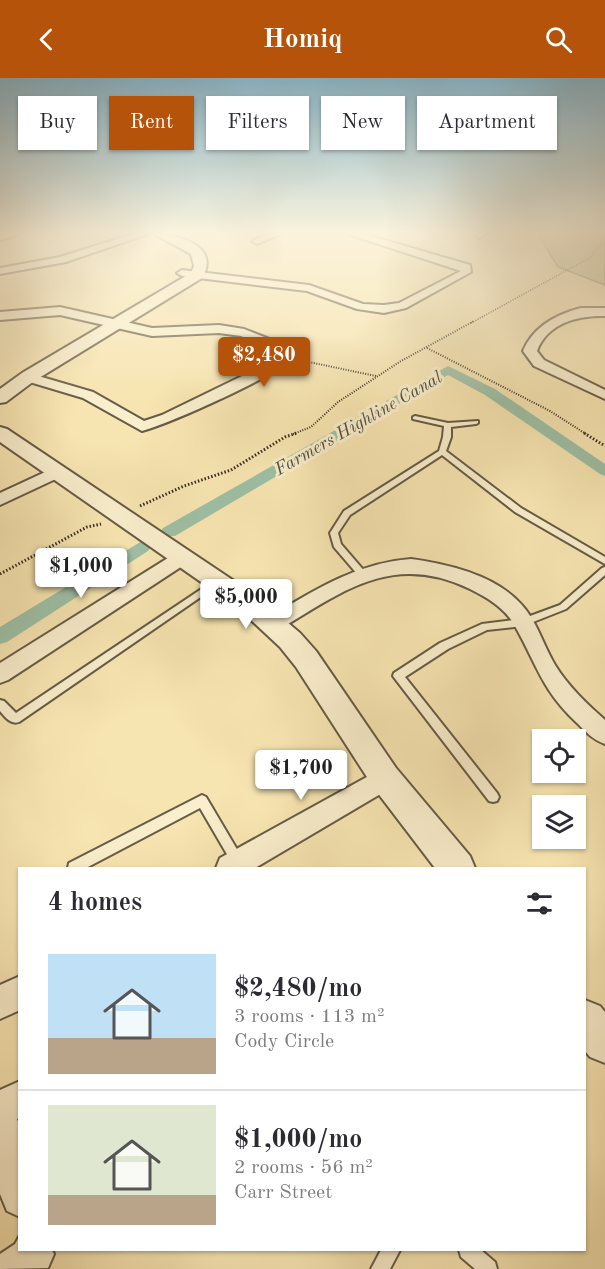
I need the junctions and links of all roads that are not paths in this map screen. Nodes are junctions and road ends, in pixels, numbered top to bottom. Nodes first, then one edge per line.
1 (167, 290) edge
2 (313, 290) edge
3 (433, 290) edge
4 (597, 310) edge
5 (0, 316) edge
6 (117, 324) junction
7 (28, 377) junction
8 (605, 395) edge
9 (0, 398) edge
10 (415, 418) dead end
11 (476, 422) dead end
12 (448, 425) junction
13 (0, 433) edge
14 (442, 452) junction
15 (56, 472) junction
16 (0, 500) edge
17 (183, 557) junction
18 (605, 561) edge
19 (605, 570) edge
20 (361, 573) junction
21 (218, 582) junction
22 (523, 622) junction
23 (273, 624) junction
24 (0, 674) edge
25 (0, 704) edge
26 (605, 734) edge
27 (386, 778) junction
28 (493, 798) dead end
29 (76, 867) edge
30 (237, 867) edge
31 (456, 867) edge
32 (18, 993) edge
33 (0, 1003) edge
34 (586, 1022) edge
35 (605, 1042) edge
36 (18, 1099) edge
37 (0, 1109) edge
38 (0, 1120) edge
39 (18, 1190) edge
40 (32, 1251) edge
41 (391, 1251) edge
42 (469, 1251) edge
43 (13, 1269) edge
44 (380, 1269) edge
45 (488, 1269) edge

1 - 6 street
2 - 3 street
4 - 8 street
5 - 6 street
6 - 7 street
6 - 7 street
7 - 9 street
10 - 12 lane
11 - 12 lane
12 - 14 lane
13 - 15 street
14 - 18 lane
14 - 20 lane
15 - 16 street
15 - 17 street
17 - 21 street
17 - 24 street
19 - 22 lane
20 - 22 street
20 - 23 street
21 - 23 street
21 - 25 lane
22 - 26 street
22 - 28 lane
23 - 27 street
27 - 30 street
27 - 31 street
29 - 30 lane
32 - 33 street
34 - 35 street
36 - 37 street
38 - 39 street
40 - 43 street
41 - 44 lane
42 - 45 lane

